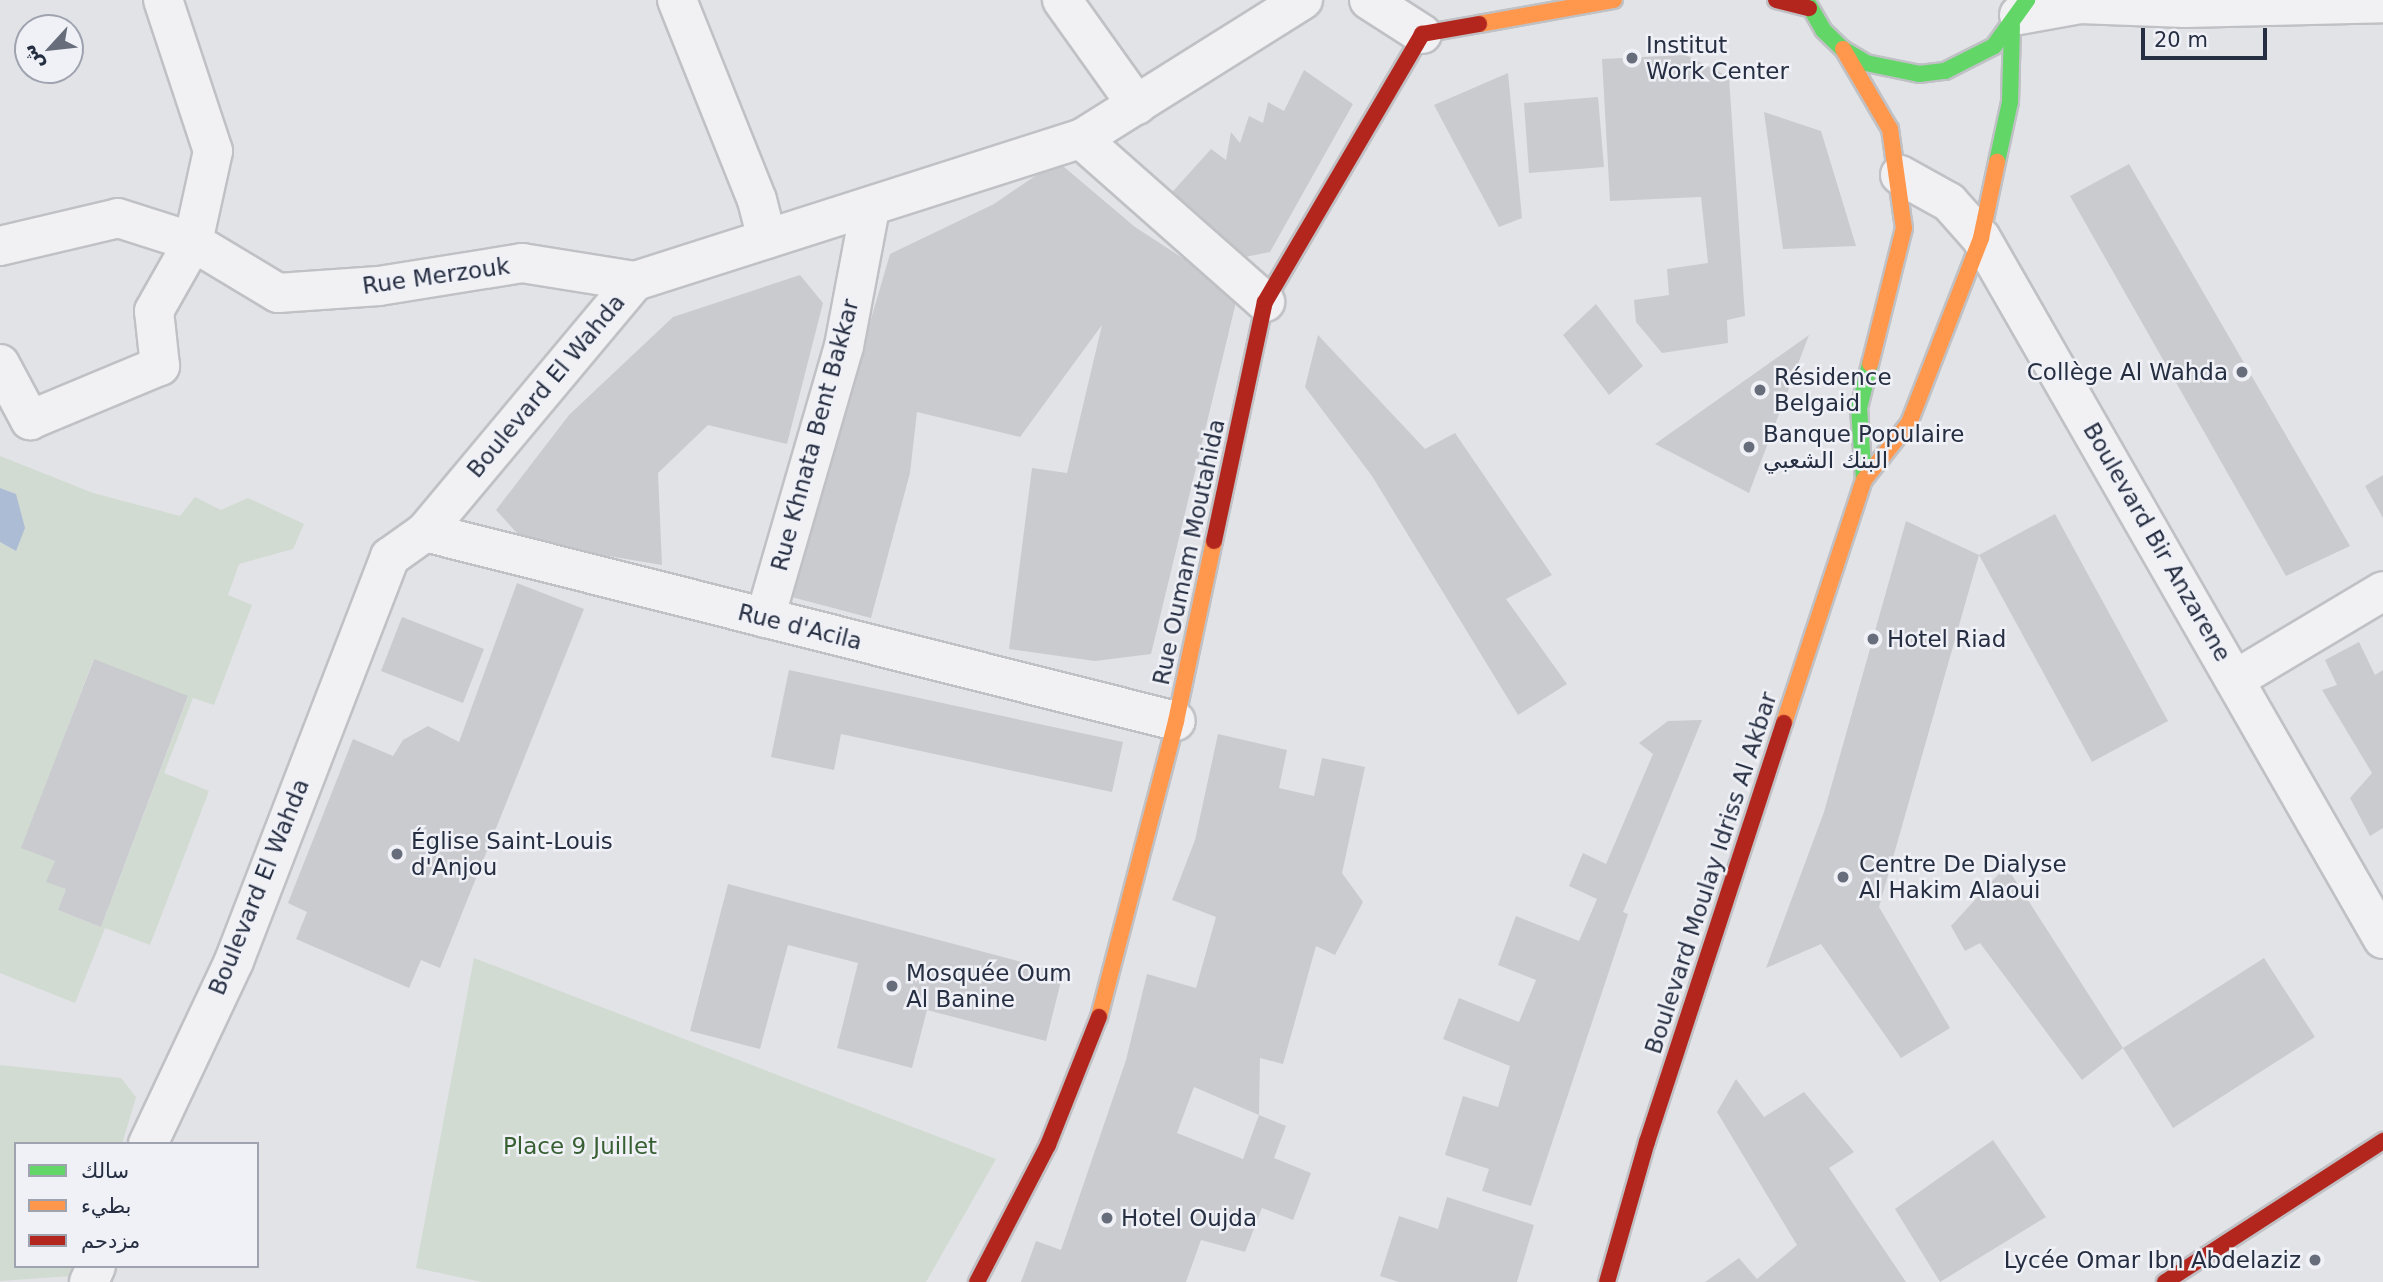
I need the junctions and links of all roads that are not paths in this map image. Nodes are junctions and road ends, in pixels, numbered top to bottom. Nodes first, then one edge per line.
1 (163, 0) edge
2 (677, 0) edge
3 (1062, 0) edge
4 (1303, 0) edge
5 (1369, 0) edge
6 (1614, 0) edge
7 (1776, 0) edge
8 (2078, 2) edge
9 (2383, 3) edge
10 (1807, 4) edge
11 (2019, 14) edge
12 (1422, 34) junction
13 (1843, 49) junction
14 (1137, 105) junction
15 (1081, 139) junction
16 (1900, 175) junction
17 (870, 209) junction
18 (1981, 238) junction
19 (767, 239) junction
20 (193, 242) junction
21 (0, 246) edge
22 (635, 281) junction
23 (1265, 302) junction
24 (0, 364) edge
25 (1864, 480) junction
26 (425, 531) junction
27 (2383, 591) edge
28 (765, 618) junction
29 (2236, 679) junction
30 (1176, 721) junction
31 (2383, 939) edge
32 (2383, 1141) edge
33 (150, 1142) edge
34 (977, 1282) edge
35 (1607, 1282) edge
36 (2165, 1282) edge

1 - 20 street
2 - 19 street
3 - 14 street
4 - 14 street, Boulevard El Wahda
5 - 12 street
6 - 12 main road
7 - 10 main road
8 - 9 street
8 - 11 street
10 - 13 main road, Boulevard Moulay Idriss Al Akbar
11 - 13 main road
11 - 18 main road, Boulevard Moulay Idriss Al Akbar
12 - 23 main road, Rue Oumam Moutahida
13 - 16 main road, Boulevard Moulay Idriss Al Akbar
14 - 15 street, Boulevard El Wahda
15 - 17 street, Boulevard El Wahda
15 - 23 street
16 - 18 street, Boulevard Bir Anzarene
16 - 25 main road, Boulevard Moulay Idriss Al Akbar
17 - 19 street, Boulevard El Wahda
17 - 28 street, Rue Khnata Bent Bakkar
18 - 25 main road, Boulevard Moulay Idriss Al Akbar
18 - 29 street, Boulevard Bir Anzarene
19 - 22 street, Boulevard El Wahda
20 - 21 street
20 - 22 street, Rue Merzouk
20 - 24 street
22 - 26 street, Boulevard El Wahda
23 - 30 main road, Rue Oumam Moutahida
25 - 35 main road, Boulevard Moulay Idriss Al Akbar
26 - 28 street, Rue d'Acila
26 - 33 street, Boulevard El Wahda
27 - 29 street
28 - 30 street, Rue d'Acila
29 - 31 street, Boulevard Bir Anzarene
30 - 34 main road, Rue Oumam Moutahida
32 - 36 main road

